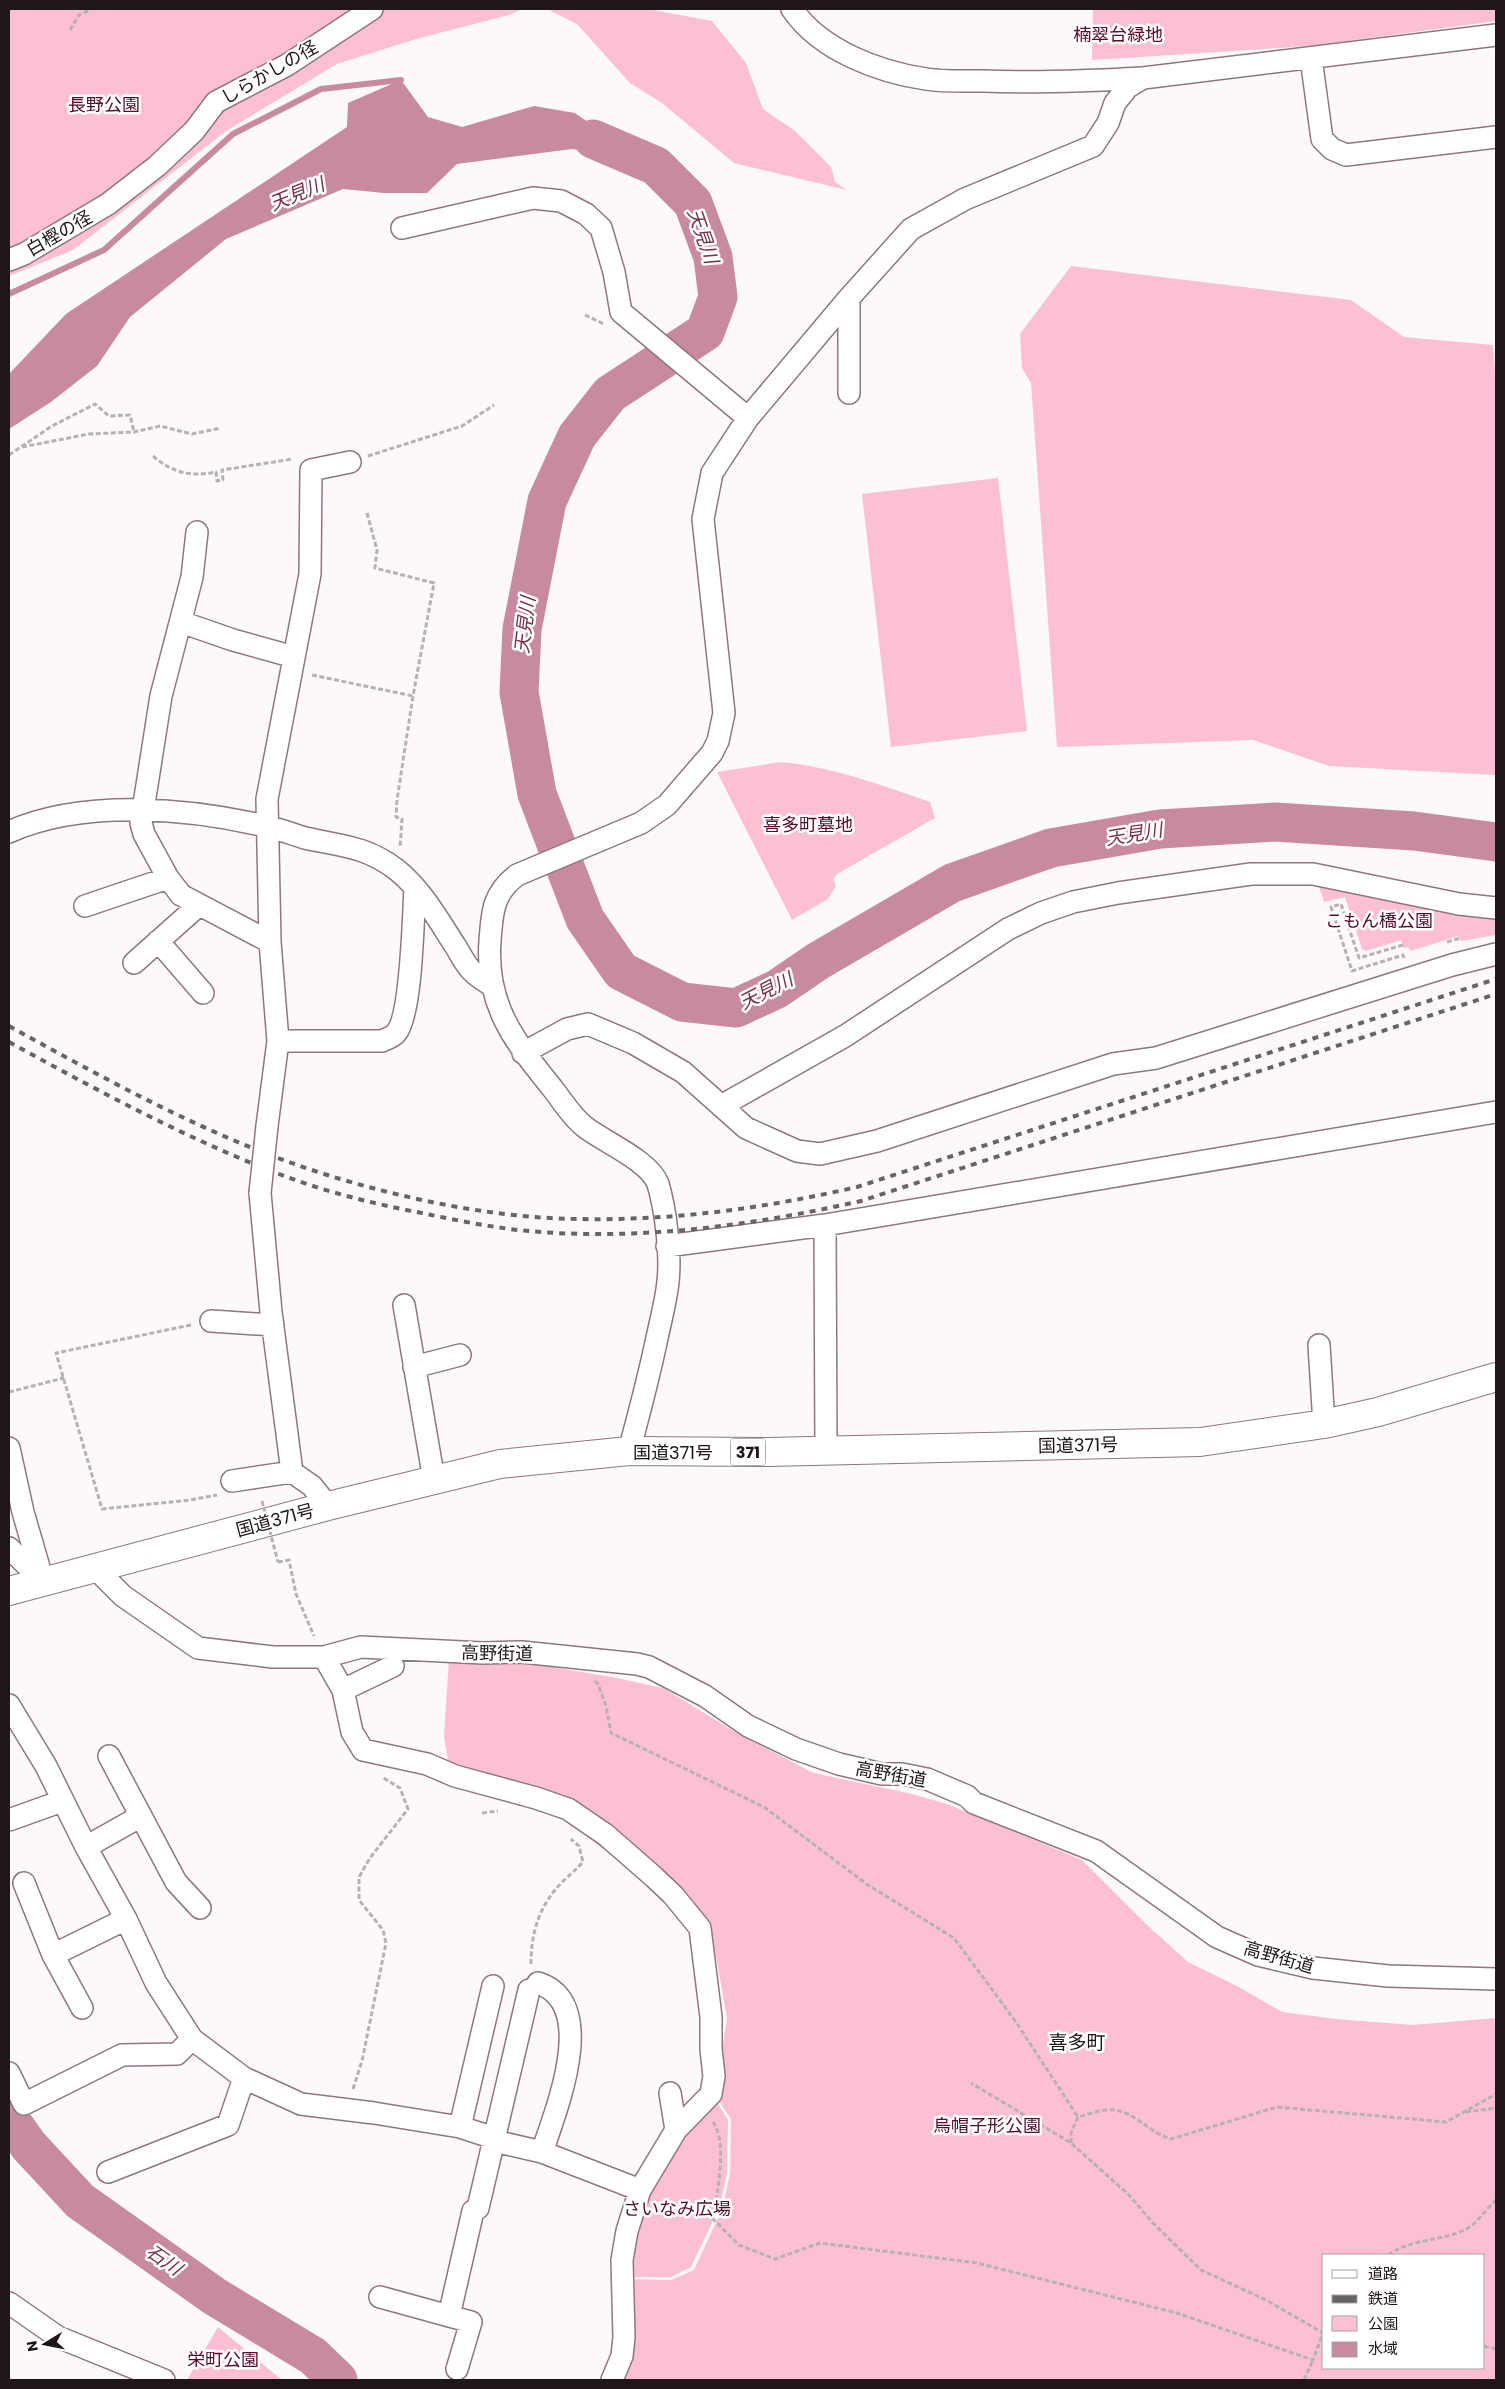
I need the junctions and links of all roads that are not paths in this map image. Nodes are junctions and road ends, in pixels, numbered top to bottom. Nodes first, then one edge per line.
1 (372, 9) edge
2 (792, 9) edge
3 (1496, 34) edge
4 (1311, 58) junction
5 (1143, 78) junction
6 (1496, 137) edge
7 (108, 204) joint
8 (402, 228) dead end
9 (9, 260) edge
10 (850, 298) junction
11 (849, 393) dead end
12 (748, 418) junction
13 (350, 462) road end
14 (197, 532) dead end
15 (181, 622) junction
16 (293, 664) junction
17 (142, 810) junction
18 (266, 826) junction
19 (9, 832) edge
20 (168, 878) junction
21 (415, 889) junction
22 (199, 905) junction
23 (85, 906) dead end
24 (1496, 908) edge
25 (158, 942) junction
26 (270, 942) junction
27 (1496, 954) edge
28 (134, 963) dead end
29 (491, 986) junction
30 (203, 993) dead end
31 (278, 1041) junction
32 (523, 1053) junction
33 (721, 1106) junction
34 (1496, 1112) edge
35 (825, 1225) junction
36 (667, 1246) junction
37 (404, 1305) dead end
38 (211, 1321) road end
39 (273, 1325) junction
40 (1319, 1344) dead end
41 (460, 1355) dead end
42 (414, 1367) junction
43 (1496, 1377) edge
44 (1324, 1424) junction
45 (9, 1448) edge
46 (826, 1450) junction
47 (629, 1452) junction
48 (292, 1472) junction
49 (434, 1480) junction
50 (234, 1481) road end
51 (328, 1506) junction
52 (9, 1548) edge
53 (94, 1568) junction
54 (43, 1582) junction
55 (9, 1591) edge
56 (324, 1657) junction
57 (393, 1666) dead end
58 (343, 1690) junction
59 (11, 1711) edge
60 (109, 1756) dead end
61 (62, 1800) junction
62 (141, 1816) junction
63 (9, 1820) edge
64 (86, 1847) junction
65 (24, 1883) dead end
66 (200, 1908) dead end
67 (126, 1919) junction
68 (53, 1955) junction
69 (1496, 1979) edge
70 (493, 1986) dead end
71 (82, 2008) dead end
72 (192, 2038) junction
73 (9, 2073) edge
74 (244, 2078) junction
75 (670, 2093) dead end
76 (460, 2127) junction
77 (676, 2130) junction
78 (494, 2138) junction
79 (542, 2152) junction
80 (108, 2172) dead end
81 (640, 2190) junction
82 (380, 2297) dead end
83 (9, 2303) edge
84 (449, 2316) junction
85 (457, 2369) dead end
86 (164, 2380) edge
87 (612, 2380) edge

1 - 7 street, しらかしの径
2 - 5 street
3 - 4 street
4 - 5 street
4 - 6 street
5 - 10 street
7 - 9 street, 白樫の径
8 - 12 street
10 - 11 street
10 - 12 street
12 - 29 street
13 - 16 street
14 - 15 street
15 - 16 street
15 - 17 street
16 - 18 street
17 - 18 street
17 - 19 street
17 - 20 street
18 - 21 street
18 - 26 street
20 - 22 street
20 - 23 street
21 - 29 street
21 - 31 street
22 - 25 street
22 - 26 street
24 - 33 street
25 - 28 street
25 - 30 street
26 - 31 street
27 - 33 street
29 - 32 street
31 - 39 street, bridge
32 - 33 street
32 - 36 street
34 - 35 street
35 - 36 street
35 - 46 street
36 - 47 street
37 - 42 street
38 - 39 street
39 - 48 street
40 - 44 street
41 - 42 street
42 - 49 street
43 - 44 highway, 国道371号 / 371
44 - 46 highway, 国道371号 / 371
45 - 54 street
46 - 47 highway, 国道371号 / 371
47 - 49 highway, 国道371号 / 371
48 - 50 street
48 - 51 street
49 - 51 highway, 国道371号 / 371
51 - 53 highway, 国道371号 / 371
52 - 54 street
53 - 54 highway, 国道371号 / 371
53 - 56 street, 高野街道
54 - 55 highway, 国道371号 / 371
56 - 58 street
56 - 69 street, 高野街道
57 - 58 street
58 - 77 street
59 - 61 street
60 - 62 street
61 - 63 street
61 - 64 street
62 - 64 street
62 - 66 street
64 - 67 street
65 - 68 street
67 - 68 street
67 - 72 street
68 - 71 street
70 - 76 street
72 - 73 street
72 - 74 street
74 - 76 street
74 - 80 street
75 - 77 street
76 - 78 street
77 - 81 street
78 - 79 street
78 - 79 street
78 - 84 street
79 - 81 street
81 - 87 street
82 - 84 street
83 - 86 street
84 - 85 street

